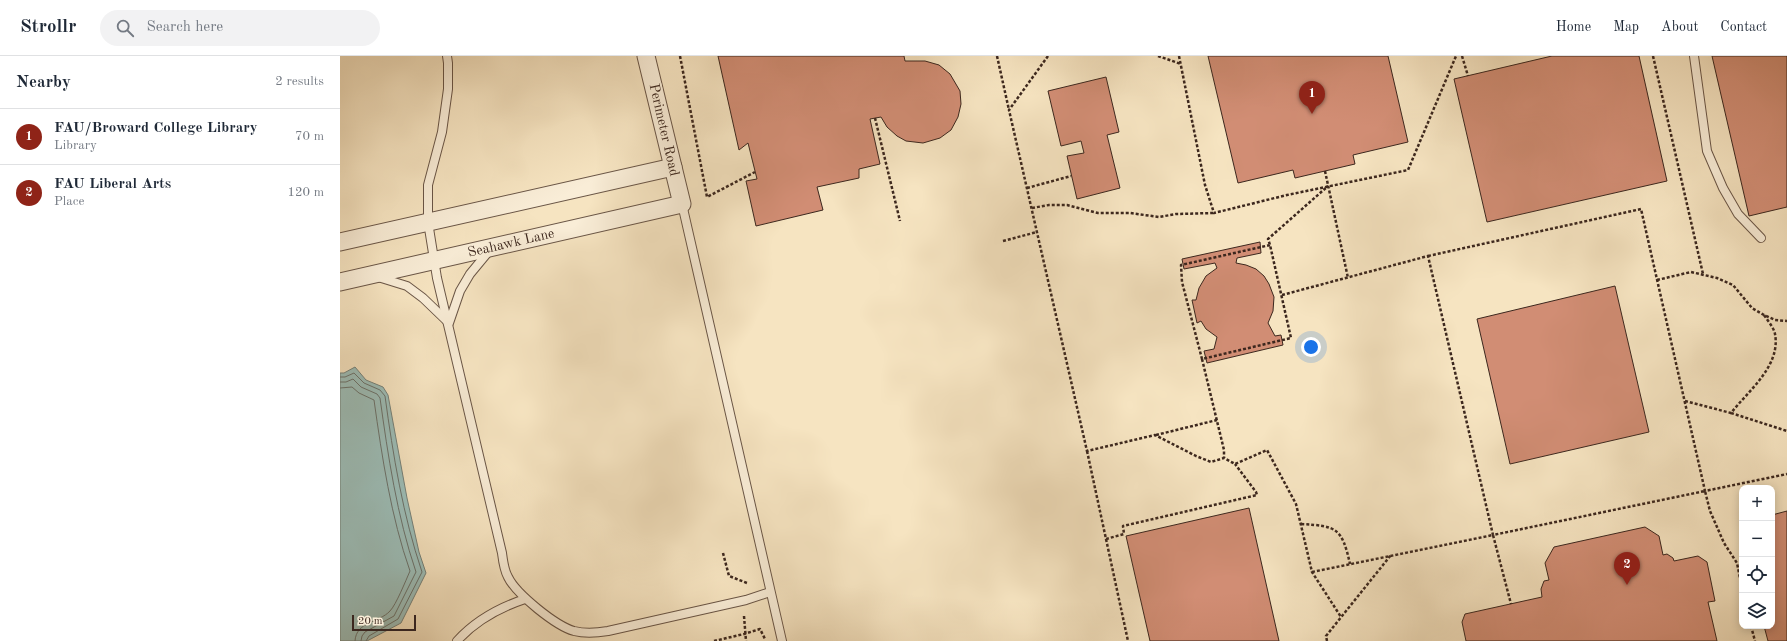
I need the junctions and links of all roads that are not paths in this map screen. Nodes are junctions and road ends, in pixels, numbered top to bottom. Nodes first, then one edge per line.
1 (447, 56) edge
2 (646, 56) edge
3 (1694, 56) edge
4 (672, 167) junction
5 (682, 204) junction
6 (428, 222) junction
7 (1761, 238) dead end
8 (340, 242) edge
9 (492, 247) junction
10 (434, 260) junction
11 (373, 275) junction
12 (340, 282) edge
13 (449, 323) junction
14 (770, 592) junction
15 (525, 599) junction
16 (456, 641) edge
17 (782, 641) edge

1 - 6 lane
2 - 4 street, Perimeter Road
3 - 7 lane
4 - 5 street, Perimeter Road
4 - 6 street
5 - 9 street, Seahawk Lane
5 - 14 lane
6 - 8 street
6 - 10 lane
9 - 10 street, Seahawk Lane
9 - 13 lane
10 - 11 street, Seahawk Lane
10 - 13 lane
11 - 12 street, Seahawk Lane
11 - 13 lane
13 - 15 lane
14 - 15 lane
14 - 17 lane
15 - 16 lane

